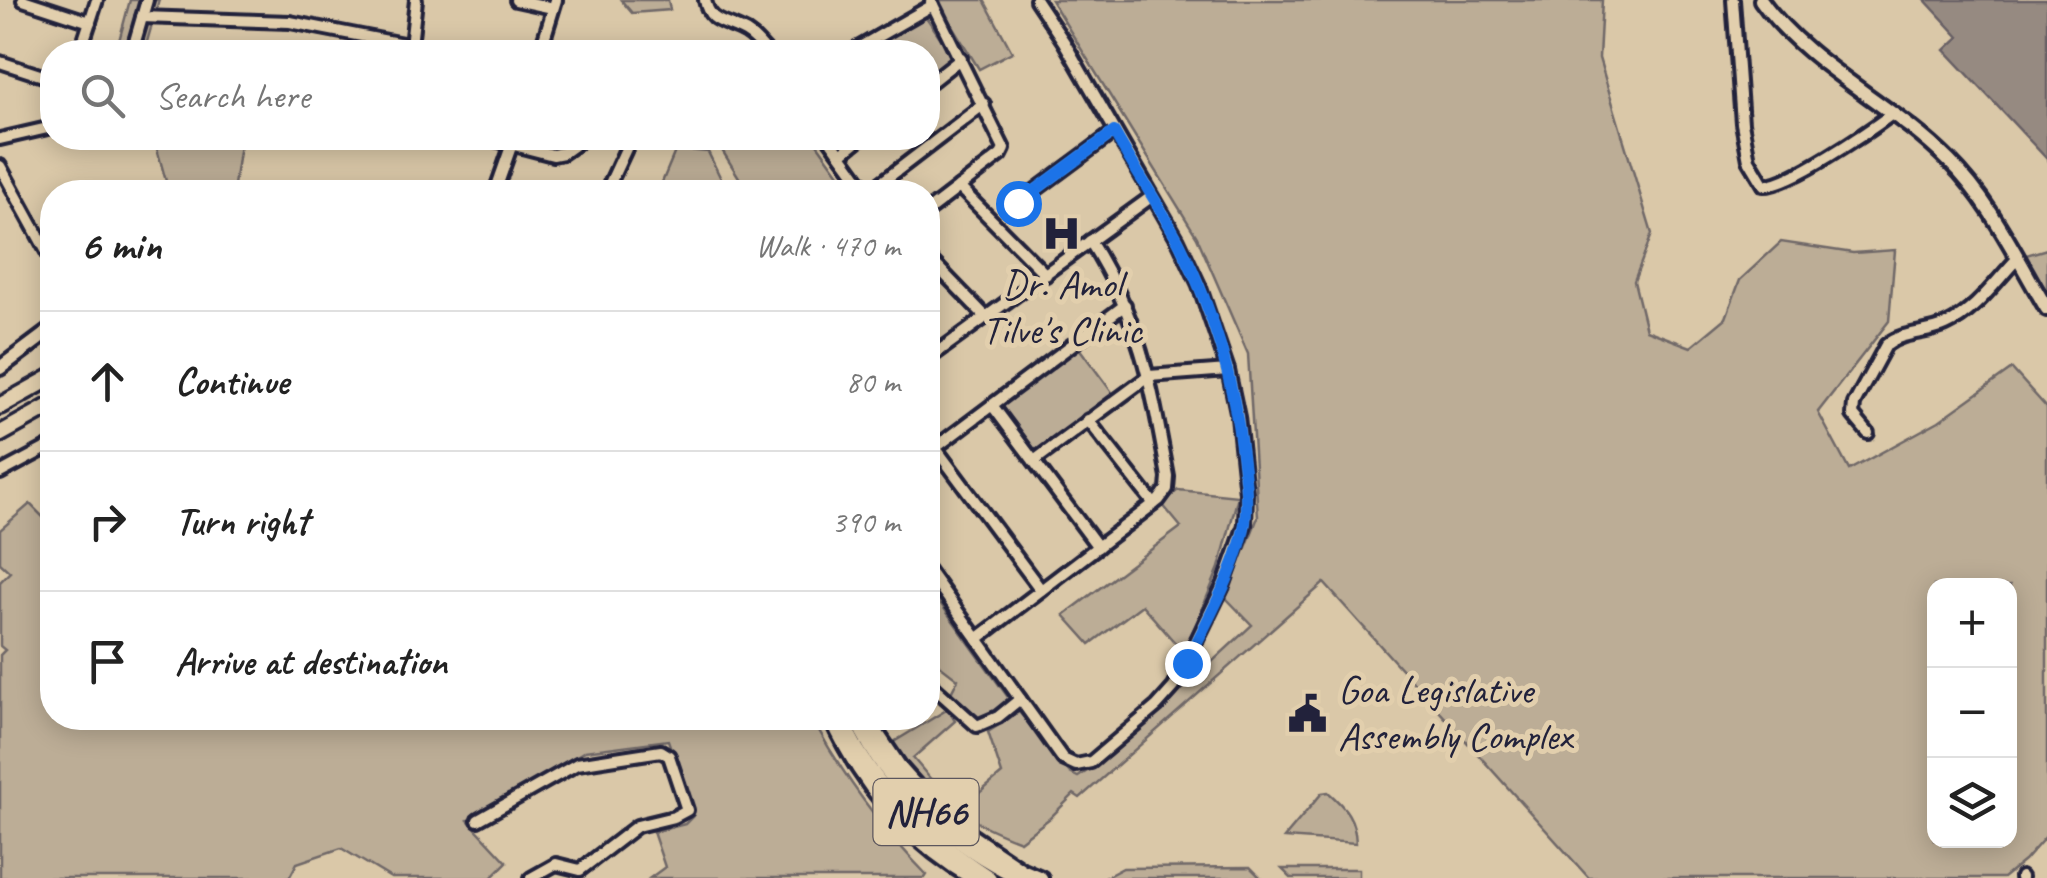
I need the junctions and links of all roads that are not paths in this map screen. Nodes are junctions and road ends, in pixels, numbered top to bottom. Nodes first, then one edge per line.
1 (24, 0) edge
2 (97, 0) edge
3 (147, 0) edge
4 (416, 0) edge
5 (516, 0) edge
6 (704, 0) edge
7 (1036, 0) edge
8 (1733, 0) edge
9 (1760, 0) edge
10 (932, 3) edge
11 (555, 4) edge
12 (142, 17) junction
13 (90, 22) junction
14 (84, 40) edge
15 (135, 40) edge
16 (381, 40) edge
17 (412, 40) edge
18 (544, 40) edge
19 (753, 40) edge
20 (871, 40) edge
21 (960, 58) junction
22 (0, 62) edge
23 (940, 74) edge
24 (40, 75) edge
25 (984, 104) junction
26 (1892, 114) junction
27 (40, 130) edge
28 (1114, 132) junction
29 (940, 138) edge
30 (0, 139) edge
31 (510, 150) edge
32 (540, 150) edge
33 (568, 150) edge
34 (625, 150) edge
35 (837, 150) edge
36 (846, 150) edge
37 (924, 150) edge
38 (840, 154) junction
39 (0, 166) edge
40 (499, 180) edge
41 (612, 180) edge
42 (860, 180) edge
43 (885, 180) edge
44 (959, 187) junction
45 (1151, 197) junction
46 (940, 202) edge
47 (1018, 203) dead end
48 (40, 239) edge
49 (1090, 241) junction
50 (2016, 259) junction
51 (940, 269) edge
52 (1046, 275) junction
53 (1125, 305) junction
54 (2047, 309) edge
55 (986, 317) junction
56 (40, 338) edge
57 (940, 351) edge
58 (0, 368) edge
59 (1228, 370) junction
60 (1150, 376) junction
61 (40, 383) edge
62 (992, 405) junction
63 (0, 406) edge
64 (40, 412) edge
65 (1088, 420) junction
66 (1868, 432) dead end
67 (0, 434) edge
68 (940, 437) edge
69 (40, 451) edge
70 (940, 455) edge
71 (1034, 460) junction
72 (0, 473) edge
73 (1154, 504) junction
74 (1098, 546) junction
75 (940, 587) edge
76 (1041, 590) junction
77 (977, 639) junction
78 (940, 693) edge
79 (1020, 699) junction
80 (837, 730) edge
81 (847, 730) edge
82 (865, 730) edge
83 (875, 730) edge
84 (478, 820) dead end
85 (582, 874) edge
86 (531, 878) edge
87 (972, 878) edge
88 (988, 878) edge
89 (1023, 878) edge
90 (1041, 878) edge

1 - 13 street
2 - 13 street
3 - 12 street
4 - 17 street
5 - 11 street
6 - 19 street
7 - 28 street
8 - 26 street
9 - 26 main road
10 - 20 street
10 - 21 street
11 - 18 street
12 - 15 street
12 - 16 street
13 - 14 street
21 - 23 street
21 - 25 street
22 - 24 street
25 - 29 street
25 - 44 street
26 - 50 main road
27 - 30 street
28 - 45 street
28 - 47 street
31 - 40 street
32 - 33 street
34 - 41 street
35 - 38 street
36 - 38 street
37 - 43 street
38 - 42 street
39 - 48 street
44 - 46 street
44 - 52 street
45 - 49 street
45 - 59 street
49 - 52 street
49 - 53 street
50 - 54 main road
50 - 66 street
51 - 55 street
52 - 55 street
53 - 60 street
53 - 62 street
55 - 57 street
56 - 58 main road
59 - 60 street
59 - 79 street
60 - 65 street
60 - 73 street
61 - 63 highway
62 - 68 street
62 - 71 street
64 - 67 highway
65 - 71 street
65 - 73 street
69 - 72 street
70 - 76 street
71 - 74 street
73 - 74 street
74 - 76 street
75 - 77 street
76 - 77 street
77 - 79 street
78 - 79 street
80 - 87 main road
81 - 88 highway, NH66
82 - 89 highway, NH66
83 - 90 main road
84 - 85 street
85 - 86 street

